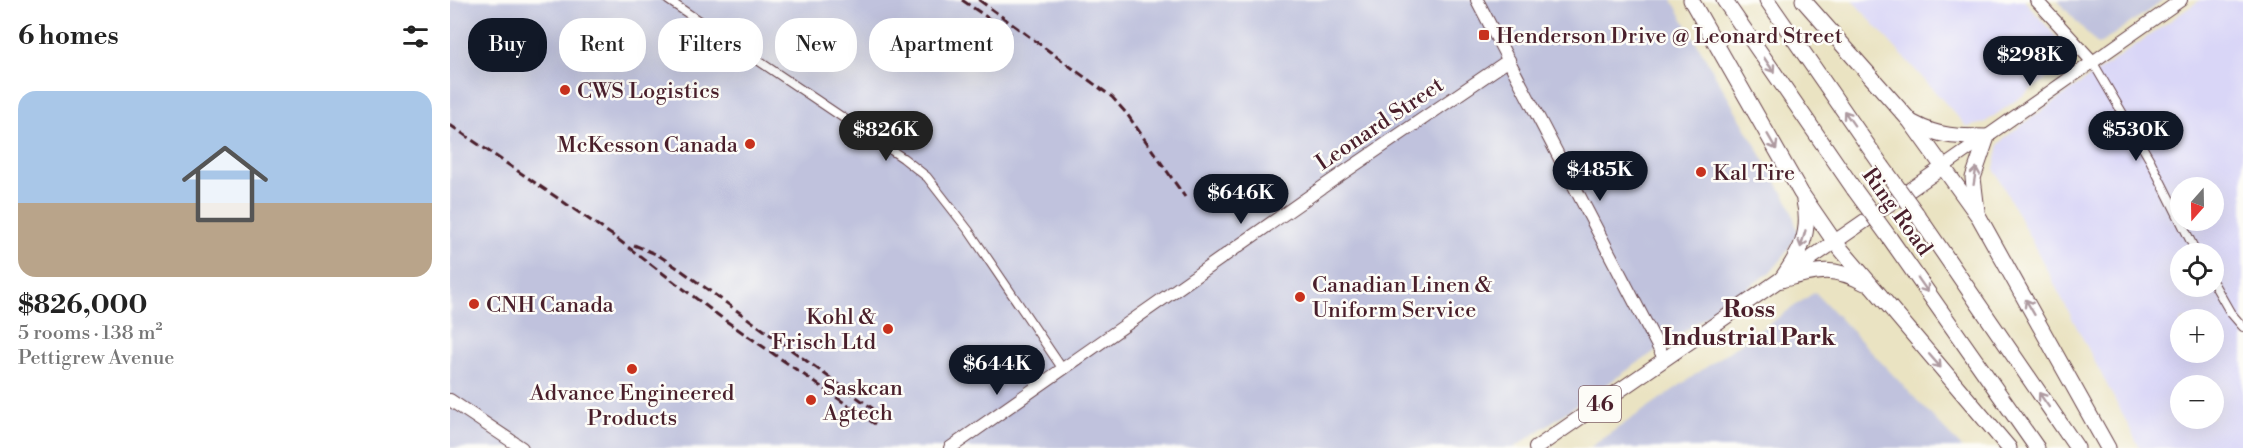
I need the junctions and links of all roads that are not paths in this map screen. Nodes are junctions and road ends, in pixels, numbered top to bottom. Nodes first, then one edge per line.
1 (668, 0) edge
2 (1477, 0) edge
3 (1691, 0) edge
4 (1724, 0) edge
5 (1767, 0) edge
6 (1803, 0) edge
7 (2036, 0) edge
8 (2181, 0) edge
9 (1509, 60) junction
10 (2092, 61) junction
11 (1910, 121) junction
12 (1987, 137) junction
13 (1943, 167) junction
14 (1802, 193) junction
15 (1979, 217) junction
16 (1834, 241) junction
17 (2192, 243) edge
18 (1781, 280) junction
19 (1870, 285) junction
20 (2221, 297) edge
21 (2243, 327) edge
22 (1664, 358) junction
23 (1062, 368) junction
24 (450, 400) edge
25 (522, 448) edge
26 (950, 448) edge
27 (1536, 448) edge
28 (2009, 448) edge
29 (2037, 448) edge
30 (2078, 448) edge
31 (2108, 448) edge

1 - 23 street
2 - 9 street
3 -> 14 highway
4 -> 29 highway, Ring Road, bridge
30 -> 5 highway, Ring Road, bridge
6 - 11 highway
7 - 10 street
8 - 10 street
9 - 22 street
9 - 23 street, Leonard Street
10 - 12 street
10 - 17 street
11 - 12 highway
11 - 13 highway
12 - 13 street
15 -> 12 highway
13 - 15 highway
13 - 16 main road, 46
14 - 16 highway
14 -> 18 highway
31 -> 15 highway
16 - 18 main road, 46
16 - 19 highway
18 - 19 highway
18 - 22 main road, 46
19 -> 28 highway
20 - 21 street
22 - 27 main road, 46
23 - 26 street, Leonard Street
24 - 25 street

